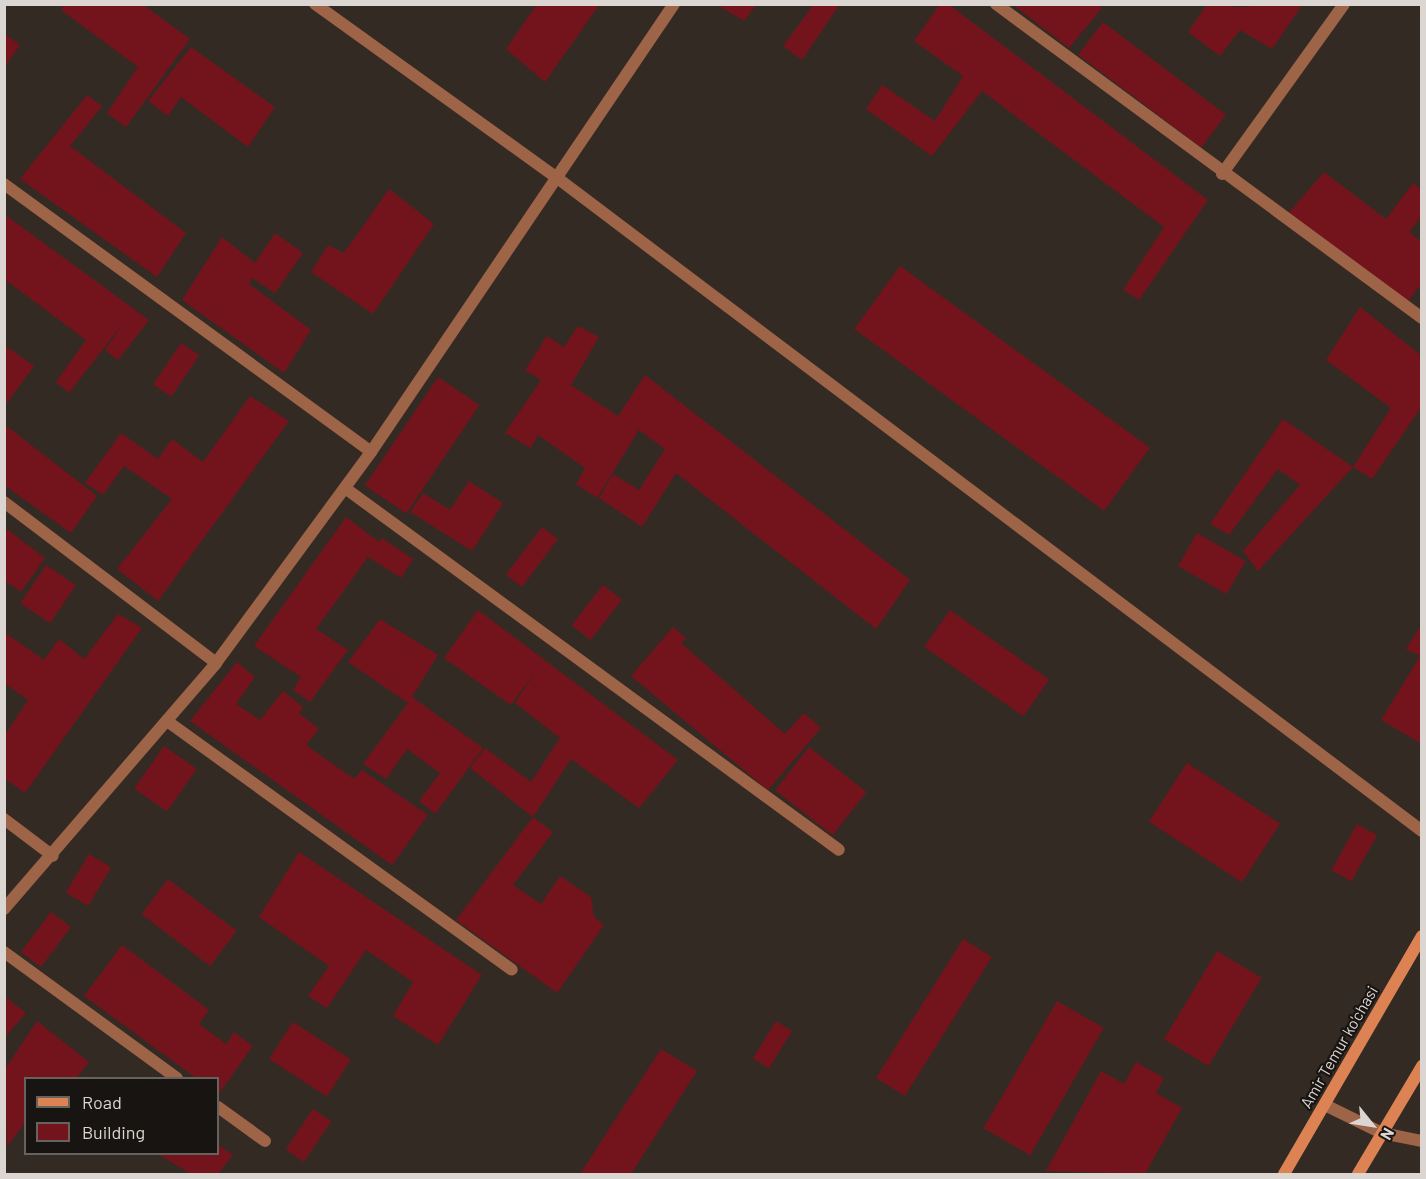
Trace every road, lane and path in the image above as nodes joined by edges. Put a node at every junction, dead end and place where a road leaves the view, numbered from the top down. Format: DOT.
graph roads {
  1 [pos="315,4"];
  2 [pos="674,4"];
  3 [pos="996,4"];
  4 [pos="1344,4"];
  5 [pos="1222,174"];
  6 [pos="556,177"];
  7 [pos="4,184"];
  8 [pos="1422,318"];
  9 [pos="371,452"];
  10 [pos="345,488"];
  11 [pos="4,502"];
  12 [pos="216,663"];
  13 [pos="167,721"];
  14 [pos="4,819"];
  15 [pos="1422,831"];
  16 [pos="839,850"];
  17 [pos="53,856"];
  18 [pos="4,909"];
  19 [pos="1422,936"];
  20 [pos="4,952"];
  21 [pos="512,970"];
  22 [pos="1422,1066"];
  23 [pos="176,1077"];
  24 [pos="1325,1105"];
  25 [pos="219,1108"];
  26 [pos="1382,1133"];
  27 [pos="265,1141"];
  28 [pos="1422,1141"];
  29 [pos="1284,1174"];
  30 [pos="1358,1174"];
  1 -- 6 [label="street"];
  2 -- 6 [label="street"];
  3 -- 5 [label="street"];
  4 -- 5 [label="street"];
  5 -- 8 [label="street"];
  6 -- 9 [label="street"];
  6 -- 15 [label="street"];
  7 -- 9 [label="street"];
  9 -- 10 [label="street"];
  10 -- 12 [label="street"];
  10 -- 16 [label="street"];
  11 -- 12 [label="street"];
  12 -- 13 [label="street"];
  13 -- 17 [label="street"];
  13 -- 21 [label="street"];
  14 -- 17 [label="street"];
  17 -- 18 [label="street"];
  19 -- 24 [label="main road, Amir Temur ko'chasi"];
  20 -- 23 [label="street"];
  22 -- 26 [label="main road"];
  24 -- 26 [label="street"];
  24 -- 29 [label="main road, Amir Temur ko'chasi"];
  25 -- 27 [label="street"];
  26 -- 28 [label="street"];
  26 -- 30 [label="main road"];
}
